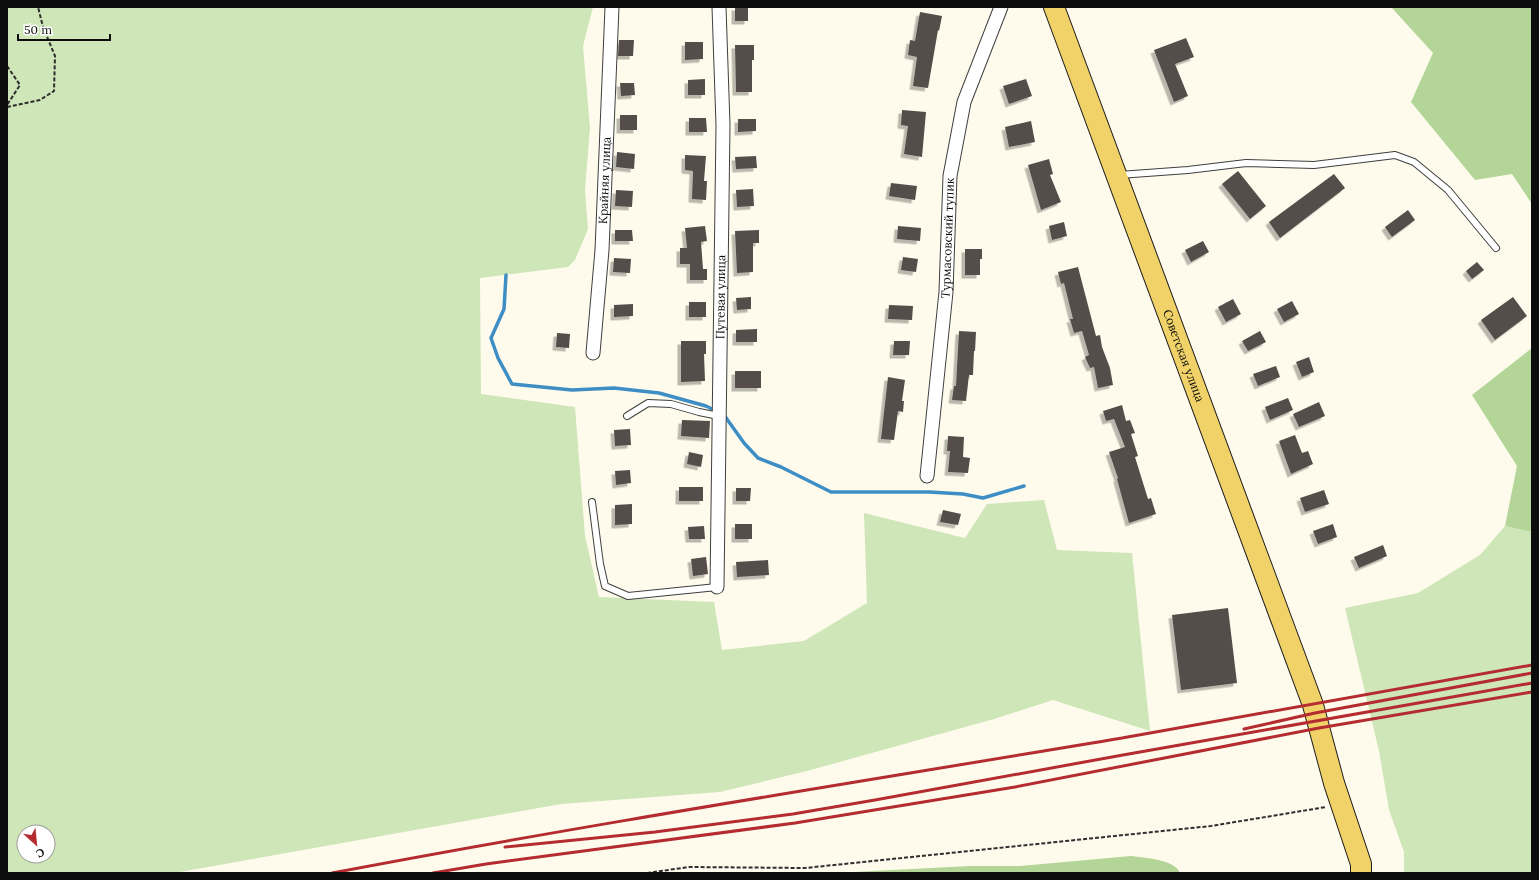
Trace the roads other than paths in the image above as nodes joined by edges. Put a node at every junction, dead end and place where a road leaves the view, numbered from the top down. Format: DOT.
graph roads {
  1 [pos="612,7"];
  2 [pos="718,7"];
  3 [pos="1002,7"];
  4 [pos="1054,7"];
  5 [pos="1116,175"];
  6 [pos="1496,248"];
  7 [pos="593,353"];
  8 [pos="719,412"];
  9 [pos="627,416"];
  10 [pos="927,476"];
  11 [pos="592,502"];
  12 [pos="717,587"];
  13 [pos="1361,873"];
  1 -- 7 [label="street, Крайняя улица"];
  2 -- 8 [label="street, Путевая улица"];
  3 -- 10 [label="street, Турмасовский тупик"];
  4 -- 5 [label="main road, Советская улица"];
  5 -- 6 [label="lane"];
  5 -- 13 [label="main road, Советская улица"];
  8 -- 9 [label="lane"];
  8 -- 12 [label="street, Путевая улица"];
  11 -- 12 [label="lane"];
}
